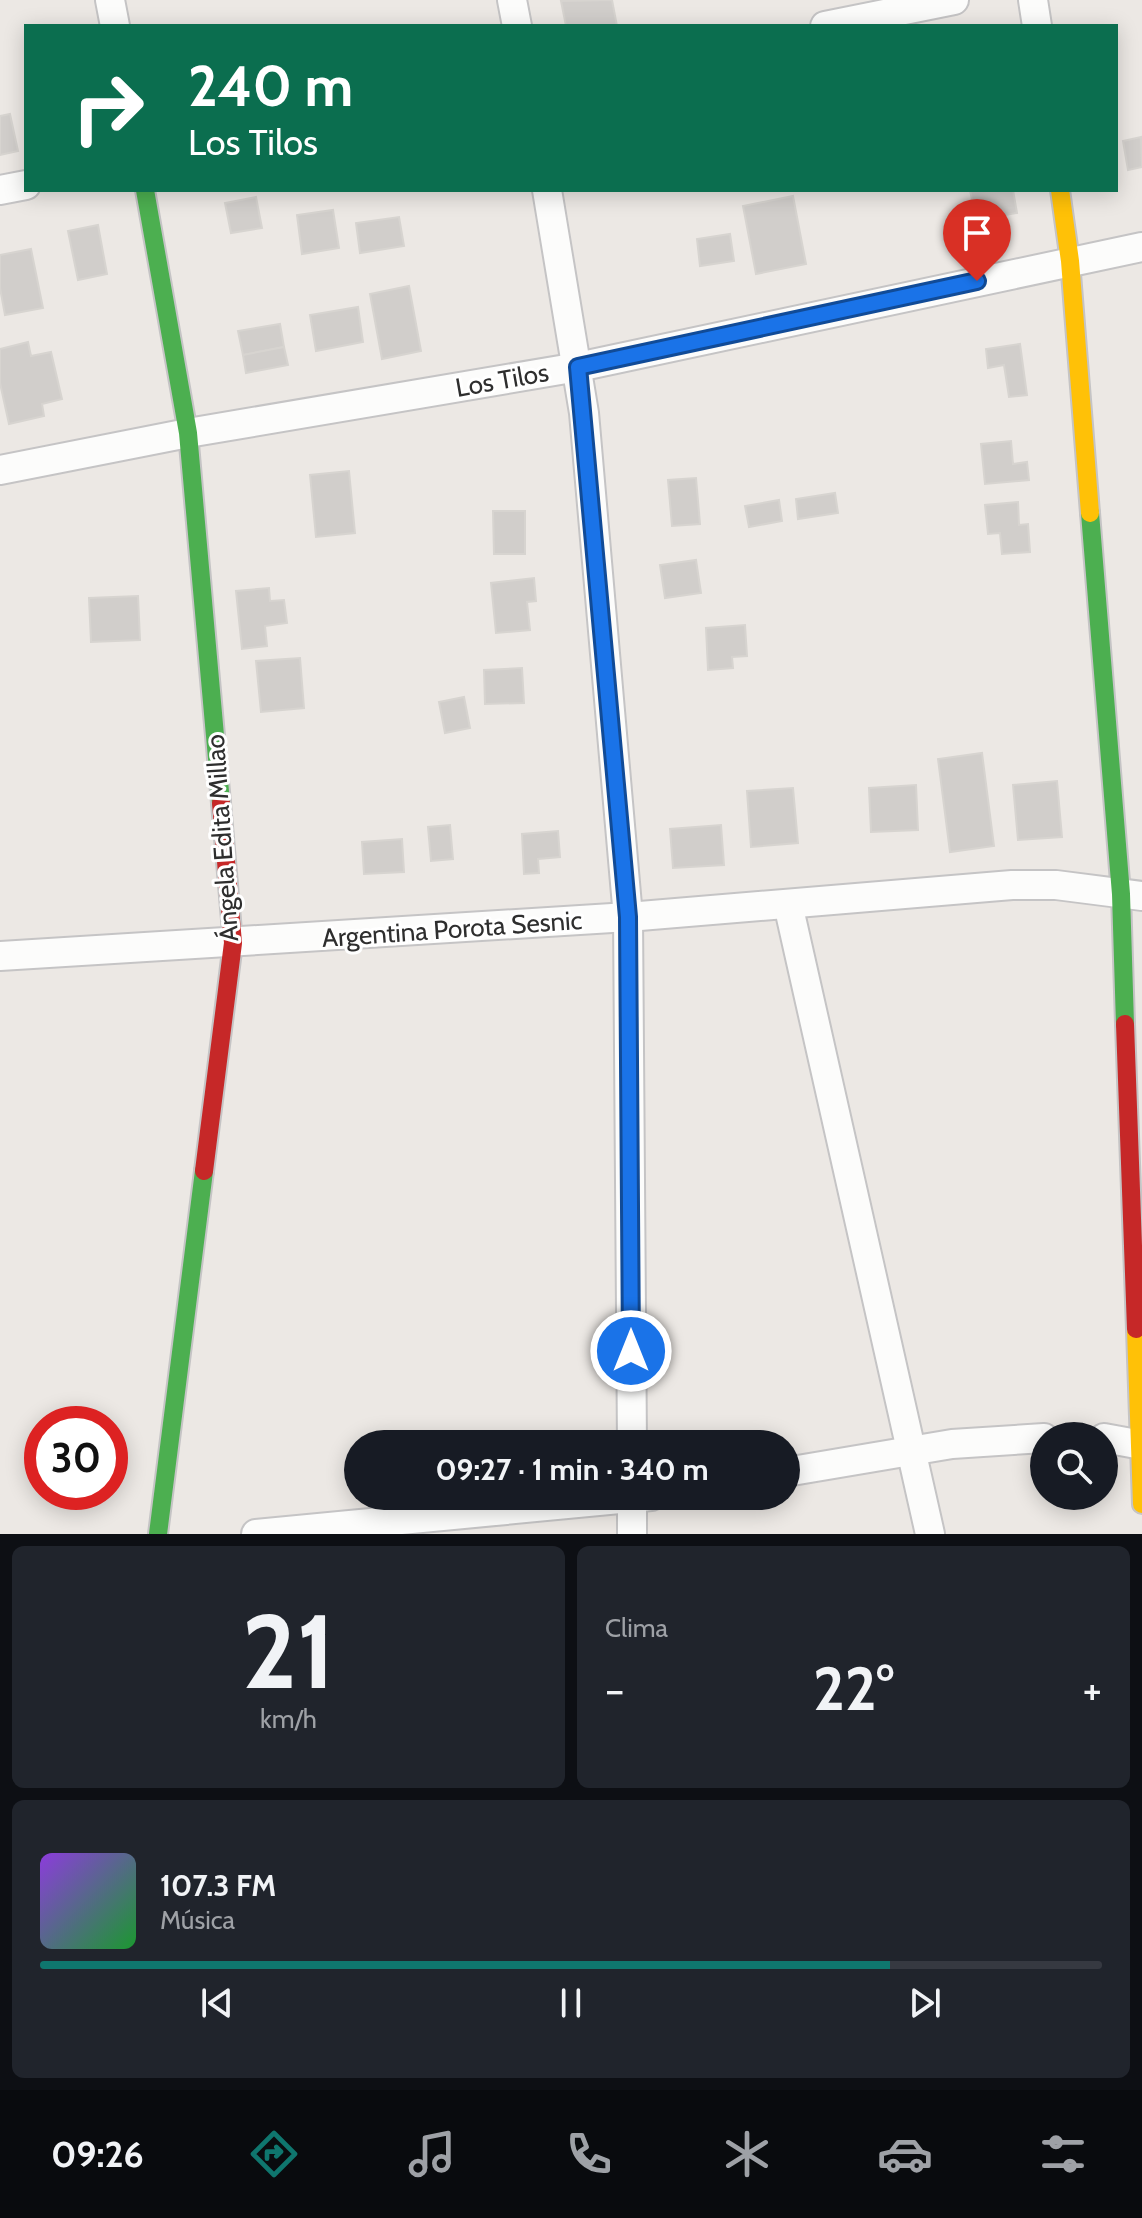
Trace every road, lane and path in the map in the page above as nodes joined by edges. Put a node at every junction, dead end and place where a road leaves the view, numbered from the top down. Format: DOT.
graph roads {
  1 [pos="110,0"];
  2 [pos="512,0"];
  3 [pos="954,0"];
  4 [pos="1033,0"];
  5 [pos="115,24"];
  6 [pos="517,24"];
  7 [pos="835,24"];
  8 [pos="1037,24"];
  9 [pos="24,185"];
  10 [pos="0,190"];
  11 [pos="145,192"];
  12 [pos="547,192"];
  13 [pos="1060,192"];
  14 [pos="1142,247"];
  15 [pos="1070,261"];
  16 [pos="578,367"];
  17 [pos="188,433"];
  18 [pos="0,470"];
  19 [pos="1132,895"];
  20 [pos="788,904"];
  21 [pos="628,917"];
  22 [pos="233,943"];
  23 [pos="0,956"];
  24 [pos="632,1430"];
  25 [pos="1030,1439"];
  26 [pos="1118,1441"];
  27 [pos="1141,1445"];
  28 [pos="912,1450"];
  29 [pos="800,1470"];
  30 [pos="1142,1504"];
  31 [pos="504,1510"];
  32 [pos="636,1510"];
  33 [pos="158,1534"];
  34 [pos="256,1534"];
  35 [pos="632,1534"];
  36 [pos="930,1534"];
  1 -- 5 [label="street"];
  2 -- 6 [label="street"];
  3 -- 7 [label="street"];
  4 -- 8 [label="street"];
  9 -- 10 [label="street"];
  11 -- 17 [label="street, Ángela Edita Millao"];
  12 -- 16 [label="street"];
  13 -- 15 [label="street"];
  14 -- 15 [label="street, Los Tilos"];
  15 -- 16 [label="street, Los Tilos"];
  15 -- 19 [label="street"];
  16 -- 17 [label="street, Los Tilos"];
  16 -- 21 [label="street"];
  17 -- 18 [label="street, Los Tilos"];
  17 -- 22 [label="street, Ángela Edita Millao"];
  19 -- 20 [label="street, Argentina Porota Sesnic"];
  19 -- 27 [label="street"];
  20 -- 21 [label="street, Argentina Porota Sesnic"];
  20 -- 28 [label="street"];
  21 -- 22 [label="street, Argentina Porota Sesnic"];
  21 -- 24 [label="street"];
  22 -- 23 [label="street, Argentina Porota Sesnic"];
  22 -- 33 [label="street, Ángela Edita Millao"];
  25 -- 28 [label="street"];
  26 -- 27 [label="street"];
  27 -- 30 [label="street"];
  28 -- 29 [label="street"];
  28 -- 36 [label="street"];
  31 -- 34 [label="street"];
  32 -- 35 [label="street"];
}
